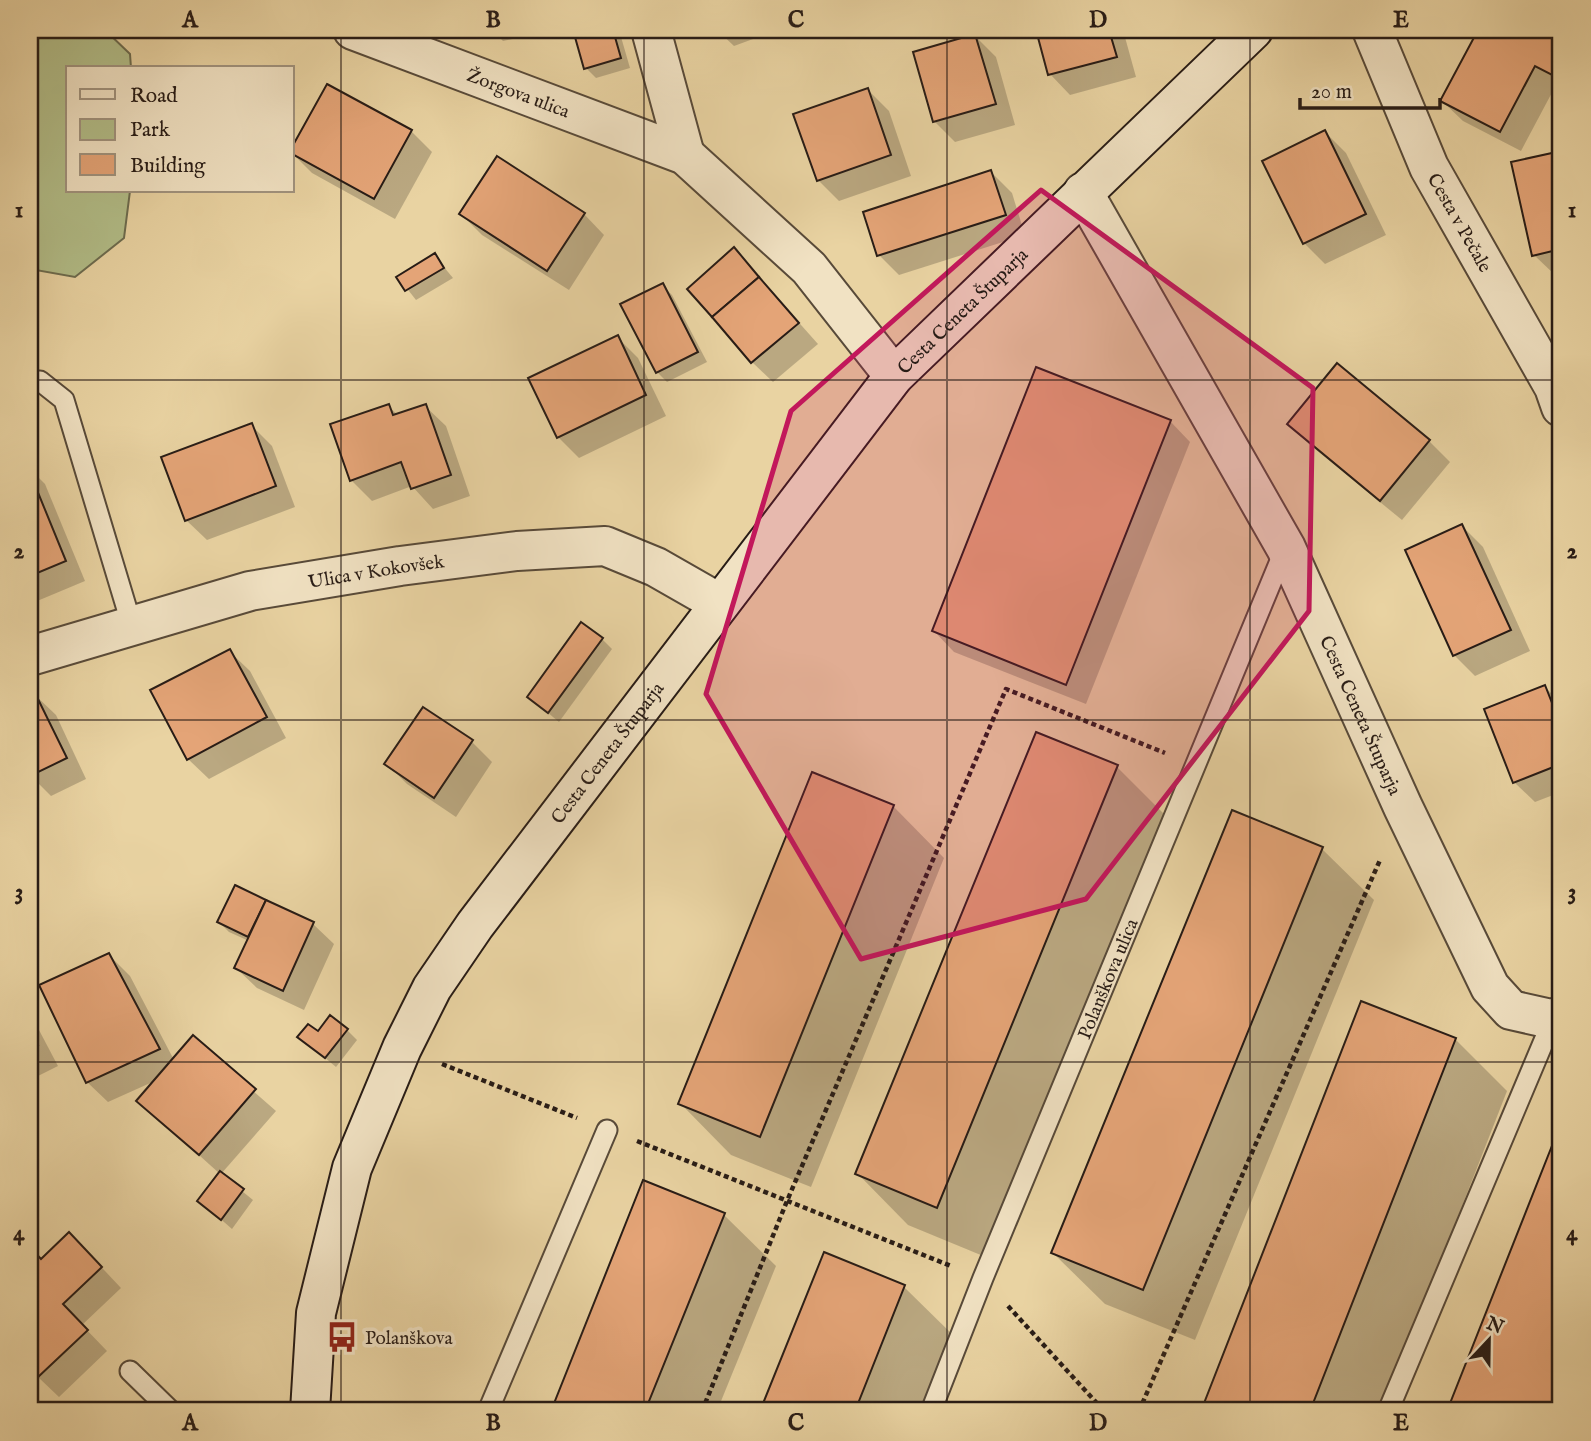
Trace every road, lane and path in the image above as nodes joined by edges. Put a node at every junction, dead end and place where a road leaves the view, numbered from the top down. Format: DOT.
graph roads {
  1 [pos="354,30"];
  2 [pos="651,30"];
  3 [pos="1252,30"];
  4 [pos="1372,30"];
  5 [pos="685,155"];
  6 [pos="1083,191"];
  7 [pos="894,376"];
  8 [pos="40,381"];
  9 [pos="1561,407"];
  10 [pos="1286,548"];
  11 [pos="719,603"];
  12 [pos="132,626"];
  13 [pos="30,656"];
  14 [pos="1195,765"];
  15 [pos="1403,807"];
  16 [pos="1556,1018"];
  17 [pos="402,1048"];
  18 [pos="607,1130"];
  19 [pos="787,1201"];
  20 [pos="983,1278"];
  21 [pos="130,1371"];
  22 [pos="171,1411"];
  23 [pos="310,1411"];
  24 [pos="488,1411"];
  25 [pos="702,1411"];
  26 [pos="931,1411"];
  27 [pos="1104,1411"];
  28 [pos="1139,1411"];
  29 [pos="1388,1411"];
  1 -- 5 [label="street, Žorgova ulica"];
  2 -- 5 [label="street"];
  3 -- 6 [label="street, Cesta Ceneta Štuparja"];
  4 -- 9 [label="street, Cesta v Pečale"];
  5 -- 7 [label="street, Žorgova ulica"];
  6 -- 7 [label="street, Cesta Ceneta Štuparja"];
  6 -- 10 [label="street, Cesta Ceneta Štuparja"];
  7 -- 11 [label="street, Cesta Ceneta Štuparja"];
  8 -- 12 [label="lane"];
  10 -- 14 [label="lane, Polanškova ulica"];
  10 -- 15 [label="street, Cesta Ceneta Štuparja"];
  11 -- 12 [label="street, Ulica v Kokovšek"];
  11 -- 17 [label="street, Cesta Ceneta Štuparja"];
  12 -- 13 [label="street, Ulica v Kokovšek"];
  14 -- 19 [label="path"];
  14 -- 20 [label="lane, Polanškova ulica"];
  15 -- 16 [label="street, Cesta Ceneta Štuparja"];
  15 -- 28 [label="path"];
  16 -- 29 [label="lane"];
  17 -- 18 [label="path"];
  17 -- 23 [label="street, Cesta Ceneta Štuparja"];
  18 -- 19 [label="path"];
  18 -- 24 [label="lane"];
  19 -- 20 [label="path"];
  19 -- 25 [label="path"];
  20 -- 26 [label="lane, Polanškova ulica"];
  20 -- 27 [label="path"];
  21 -- 22 [label="lane"];
}
